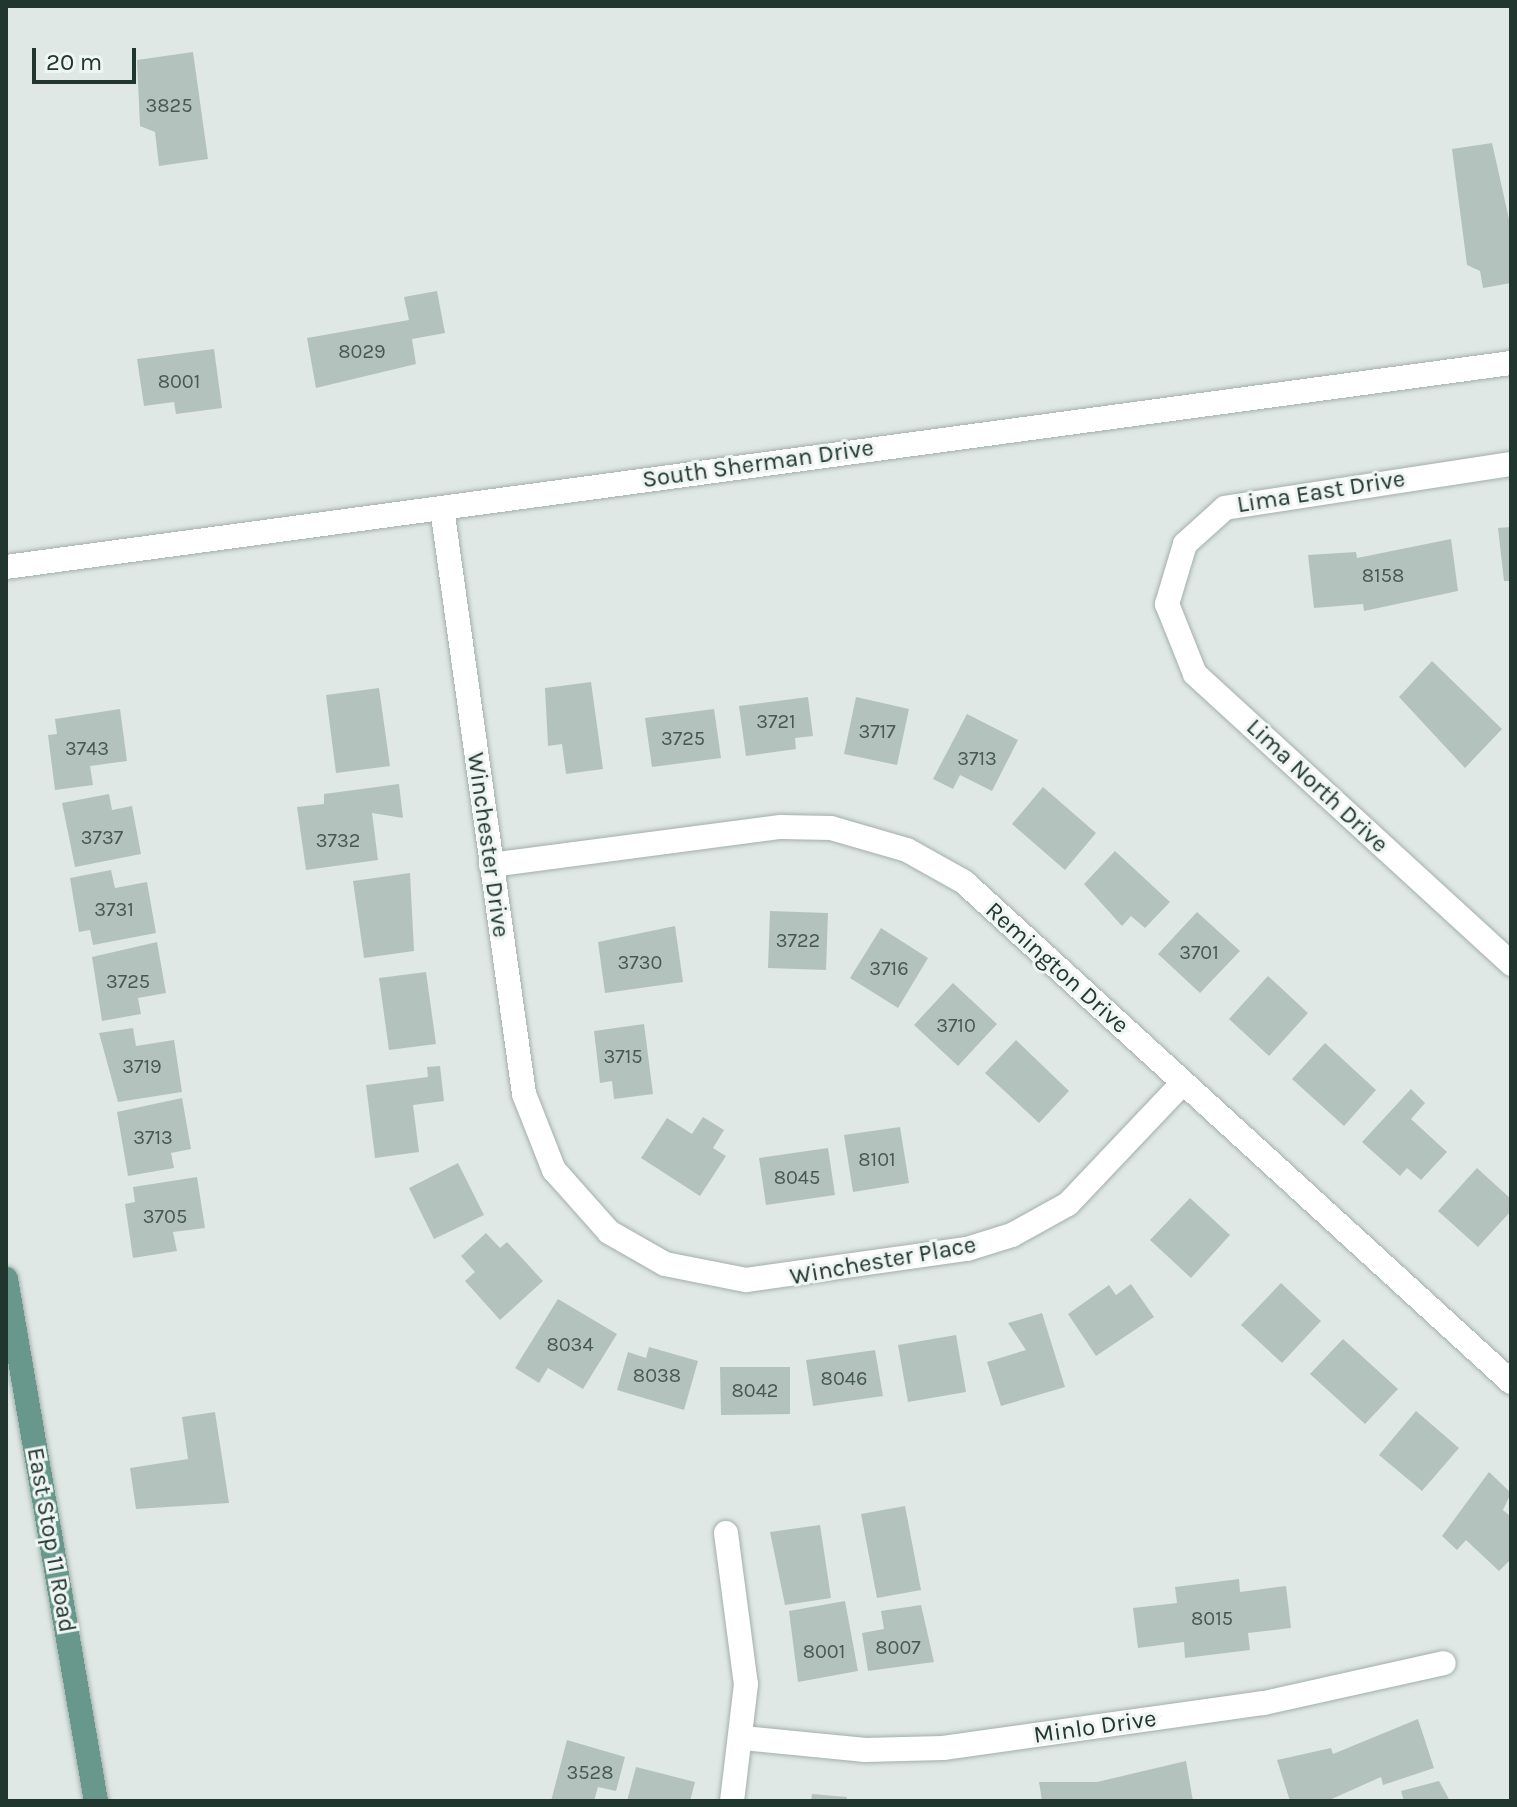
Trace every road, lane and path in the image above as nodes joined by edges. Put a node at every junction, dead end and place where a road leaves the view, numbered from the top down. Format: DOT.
graph roads {
  1 [pos="1511,363"];
  2 [pos="1511,464"];
  3 [pos="442,508"];
  4 [pos="6,567"];
  5 [pos="1170,583"];
  6 [pos="491,865"];
  7 [pos="1511,964"];
  8 [pos="1183,1083"];
  9 [pos="558,1175"];
  10 [pos="6,1279"];
  11 [pos="1511,1382"];
  12 [pos="726,1533"];
  13 [pos="1444,1663"];
  14 [pos="743,1738"];
  15 [pos="96,1801"];
  16 [pos="732,1801"];
  1 -- 3 [label="street, South Sherman Drive"];
  2 -- 5 [label="street, Lima East Drive"];
  3 -- 4 [label="street, South Sherman Drive"];
  3 -- 6 [label="street, Winchester Drive"];
  5 -- 7 [label="street, Lima North Drive"];
  6 -- 8 [label="street, Remington Drive"];
  6 -- 9 [label="street, Winchester Drive"];
  8 -- 9 [label="street, Winchester Place"];
  8 -- 11 [label="street, Remington Drive"];
  10 -- 15 [label="main road, East Stop 11 Road"];
  12 -- 14 [label="street"];
  13 -- 14 [label="street, Minlo Drive"];
  14 -- 16 [label="street"];
}
